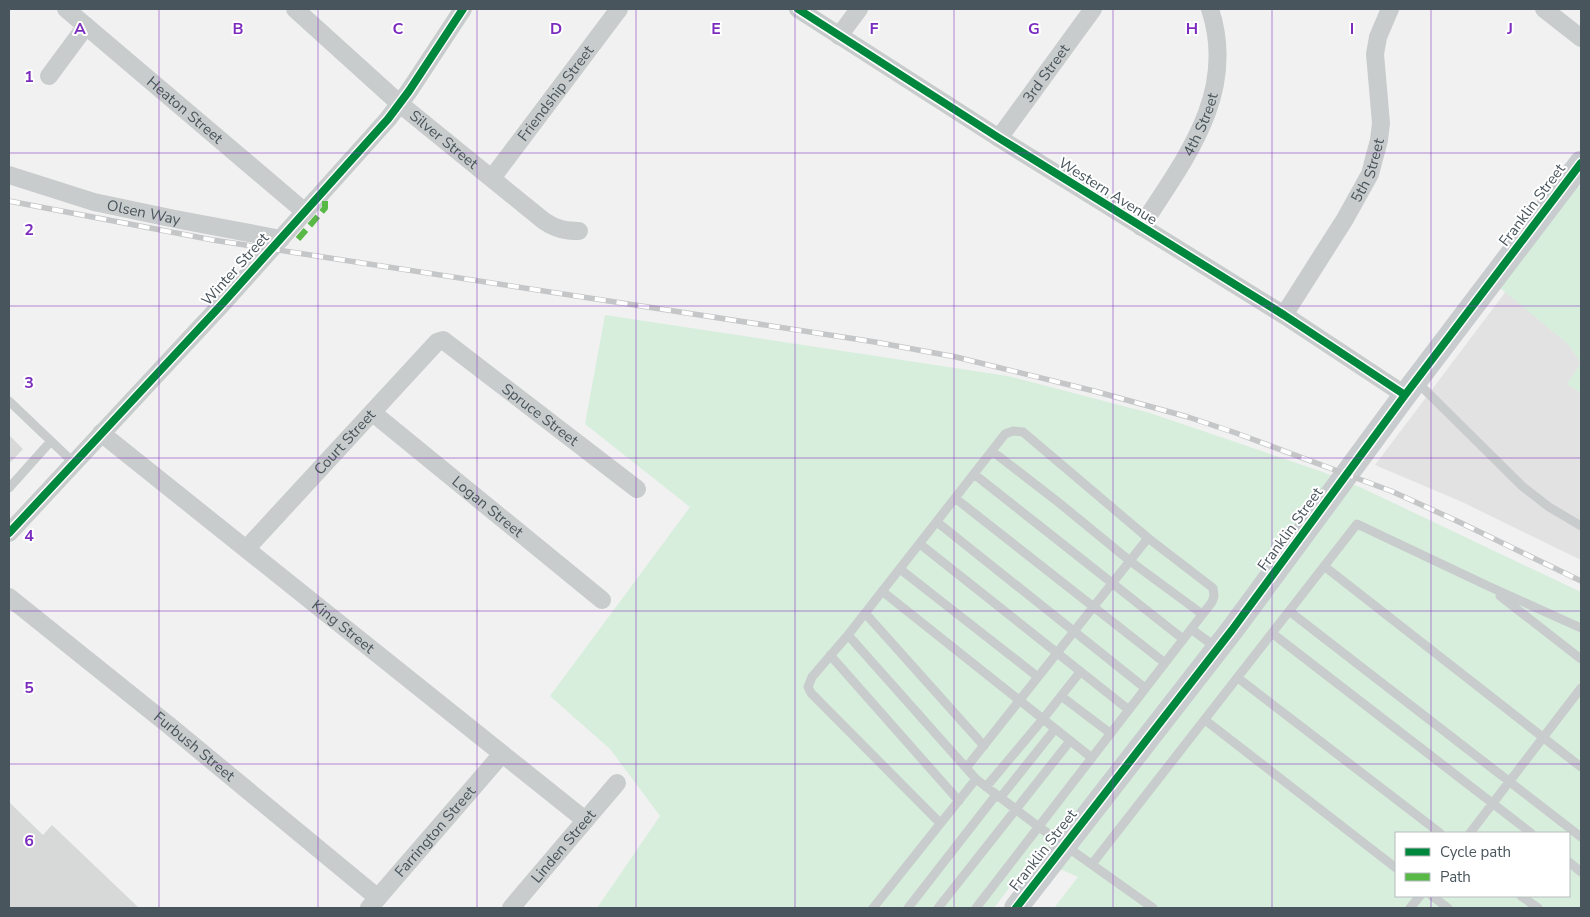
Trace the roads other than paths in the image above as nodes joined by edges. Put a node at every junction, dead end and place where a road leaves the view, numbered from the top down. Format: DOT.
graph roads {
  1 [pos="66,9"];
  2 [pos="295,9"];
  3 [pos="463,9"];
  4 [pos="619,9"];
  5 [pos="798,9"];
  6 [pos="859,9"];
  7 [pos="1093,9"];
  8 [pos="1210,9"];
  9 [pos="1390,9"];
  10 [pos="1544,9"];
  11 [pos="86,26"];
  12 [pos="839,36"];
  13 [pos="1581,38"];
  14 [pos="49,76"];
  15 [pos="400,104"];
  16 [pos="998,138"];
  17 [pos="1581,164"];
  18 [pos="9,175"];
  19 [pos="492,178"];
  20 [pos="305,212"];
  21 [pos="1141,227"];
  22 [pos="579,231"];
  23 [pos="281,239"];
  24 [pos="1284,315"];
  25 [pos="443,340"];
  26 [pos="1411,388"];
  27 [pos="9,401"];
  28 [pos="374,413"];
  29 [pos="101,433"];
  30 [pos="51,441"];
  31 [pos="992,451"];
  32 [pos="74,462"];
  33 [pos="974,474"];
  34 [pos="9,488"];
  35 [pos="637,489"];
  36 [pos="955,498"];
  37 [pos="937,522"];
  38 [pos="1581,526"];
  39 [pos="9,533"];
  40 [pos="1148,538"];
  41 [pos="920,544"];
  42 [pos="247,548"];
  43 [pos="1130,561"];
  44 [pos="1324,566"];
  45 [pos="900,569"];
  46 [pos="1113,582"];
  47 [pos="1488,586"];
  48 [pos="882,591"];
  49 [pos="9,597"];
  50 [pos="602,600"];
  51 [pos="1094,607"];
  52 [pos="1289,611"];
  53 [pos="865,613"];
  54 [pos="1202,614"];
  55 [pos="1581,628"];
  56 [pos="1191,629"];
  57 [pos="1074,631"];
  58 [pos="1272,634"];
  59 [pos="848,635"];
  60 [pos="1183,639"];
  61 [pos="1218,648"];
  62 [pos="1057,653"];
  63 [pos="830,655"];
  64 [pos="1581,659"];
  65 [pos="1165,663"];
  66 [pos="1080,672"];
  67 [pos="1038,677"];
  68 [pos="1238,678"];
  69 [pos="1146,688"];
  70 [pos="1581,688"];
  71 [pos="1061,696"];
  72 [pos="1020,700"];
  73 [pos="1129,710"];
  74 [pos="1043,719"];
  75 [pos="1205,720"];
  76 [pos="1055,729"];
  77 [pos="1110,734"];
  78 [pos="1544,737"];
  79 [pos="1070,741"];
  80 [pos="984,746"];
  81 [pos="502,754"];
  82 [pos="1092,758"];
  83 [pos="1581,767"];
  84 [pos="966,768"];
  85 [pos="976,779"];
  86 [pos="1509,782"];
  87 [pos="617,783"];
  88 [pos="986,788"];
  89 [pos="998,797"];
  90 [pos="960,801"];
  91 [pos="1493,804"];
  92 [pos="1015,810"];
  93 [pos="585,820"];
  94 [pos="940,823"];
  95 [pos="1039,827"];
  96 [pos="1439,832"];
  97 [pos="1471,832"];
  98 [pos="1531,832"];
  99 [pos="1581,837"];
  100 [pos="1065,845"];
  101 [pos="1570,863"];
  102 [pos="1092,864"];
  103 [pos="1395,867"];
  104 [pos="1581,872"];
  105 [pos="1419,897"];
  106 [pos="1433,897"];
  107 [pos="1523,897"];
  108 [pos="373,903"];
  109 [pos="511,908"];
  110 [pos="873,908"];
  111 [pos="908,908"];
  112 [pos="938,908"];
  113 [pos="976,908"];
  114 [pos="1016,908"];
  115 [pos="1153,908"];
  116 [pos="1410,908"];
  117 [pos="1448,908"];
  118 [pos="1538,908"];
  1 -- 11 [label="street, Heaton Street"];
  2 -- 15 [label="street, Silver Street"];
  3 -- 15 [label="street, Winter Street"];
  4 -- 19 [label="street, Friendship Street"];
  5 -- 12 [label="street, Western Avenue"];
  6 -- 12 [label="street"];
  7 -- 16 [label="street, 3rd Street"];
  8 -- 21 [label="street, 4th Street"];
  9 -- 24 [label="street, 5th Street"];
  10 -- 13 [label="street"];
  11 -- 14 [label="street"];
  11 -- 20 [label="street, Heaton Street"];
  12 -- 16 [label="street, Western Avenue"];
  15 -- 19 [label="street, Silver Street"];
  15 -- 20 [label="street, Winter Street"];
  16 -- 21 [label="street, Western Avenue"];
  17 -- 26 [label="street, Franklin Street"];
  18 -- 23 [label="street, Olsen Way"];
  19 -- 22 [label="street, Silver Street"];
  20 -- 23 [label="street, Winter Street"];
  21 -- 24 [label="street, Western Avenue"];
  23 -- 29 [label="street, Winter Street"];
  24 -- 26 [label="street, Western Avenue"];
  25 -- 28 [label="street, Court Street"];
  25 -- 35 [label="street, Spruce Street"];
  26 -- 38 [label="lane"];
  26 -- 61 [label="street, Franklin Street"];
  27 -- 30 [label="lane"];
  28 -- 42 [label="street, Court Street"];
  28 -- 50 [label="street, Logan Street"];
  29 -- 32 [label="street, Winter Street"];
  29 -- 42 [label="street, King Street"];
  30 -- 32 [label="lane"];
  30 -- 34 [label="lane"];
  31 -- 33 [label="lane"];
  31 -- 40 [label="lane"];
  31 -- 43 [label="lane"];
  32 -- 39 [label="street, Winter Street"];
  33 -- 36 [label="lane"];
  33 -- 46 [label="lane"];
  36 -- 37 [label="lane"];
  36 -- 51 [label="lane"];
  37 -- 41 [label="lane"];
  37 -- 57 [label="lane"];
  40 -- 43 [label="lane"];
  40 -- 54 [label="lane"];
  41 -- 45 [label="lane"];
  41 -- 62 [label="lane"];
  42 -- 81 [label="street, King Street"];
  43 -- 46 [label="lane"];
  43 -- 54 [label="lane"];
  44 -- 47 [label="lane"];
  44 -- 52 [label="lane"];
  44 -- 78 [label="lane"];
  45 -- 48 [label="lane"];
  45 -- 67 [label="lane"];
  46 -- 51 [label="lane"];
  46 -- 60 [label="lane"];
  47 -- 55 [label="lane"];
  47 -- 64 [label="lane"];
  48 -- 53 [label="lane"];
  48 -- 72 [label="lane"];
  49 -- 108 [label="street, Furbush Street"];
  51 -- 57 [label="lane"];
  51 -- 65 [label="lane"];
  52 -- 58 [label="lane"];
  52 -- 86 [label="lane"];
  53 -- 59 [label="lane"];
  53 -- 80 [label="lane"];
  54 -- 56 [label="lane"];
  56 -- 60 [label="lane"];
  56 -- 61 [label="lane"];
  57 -- 62 [label="lane"];
  57 -- 69 [label="lane"];
  58 -- 68 [label="lane"];
  58 -- 91 [label="lane"];
  59 -- 63 [label="lane"];
  59 -- 84 [label="lane"];
  60 -- 65 [label="lane"];
  61 -- 100 [label="street, Franklin Street"];
  62 -- 66 [label="lane"];
  62 -- 67 [label="lane"];
  63 -- 90 [label="lane"];
  63 -- 94 [label="lane"];
  65 -- 69 [label="lane"];
  66 -- 71 [label="lane"];
  66 -- 73 [label="lane"];
  67 -- 72 [label="lane"];
  68 -- 75 [label="lane"];
  68 -- 96 [label="lane"];
  69 -- 73 [label="lane"];
  70 -- 78 [label="lane"];
  71 -- 74 [label="lane"];
  71 -- 77 [label="lane"];
  72 -- 74 [label="lane"];
  72 -- 80 [label="lane"];
  73 -- 77 [label="lane"];
  74 -- 76 [label="lane"];
  74 -- 88 [label="lane"];
  75 -- 102 [label="lane"];
  75 -- 103 [label="lane"];
  76 -- 79 [label="lane"];
  76 -- 89 [label="lane"];
  77 -- 82 [label="lane"];
  78 -- 83 [label="lane"];
  78 -- 86 [label="lane"];
  79 -- 82 [label="lane"];
  79 -- 92 [label="lane"];
  80 -- 84 [label="lane"];
  81 -- 93 [label="street, King Street"];
  81 -- 108 [label="street, Farrington Street"];
  82 -- 95 [label="lane"];
  84 -- 85 [label="lane"];
  85 -- 88 [label="lane"];
  85 -- 90 [label="lane"];
  86 -- 91 [label="lane"];
  86 -- 99 [label="lane"];
  87 -- 93 [label="street, Linden Street"];
  88 -- 89 [label="lane"];
  89 -- 92 [label="lane"];
  89 -- 111 [label="lane"];
  90 -- 94 [label="lane"];
  91 -- 97 [label="lane"];
  91 -- 98 [label="lane"];
  92 -- 95 [label="lane"];
  92 -- 112 [label="lane"];
  93 -- 109 [label="street, Linden Street"];
  94 -- 110 [label="lane"];
  95 -- 100 [label="lane"];
  95 -- 113 [label="lane"];
  100 -- 102 [label="lane"];
  100 -- 114 [label="street, Franklin Street"];
  101 -- 104 [label="lane"];
  102 -- 115 [label="lane"];
  105 -- 116 [label="lane"];
  106 -- 117 [label="lane"];
  107 -- 118 [label="lane"];
}
